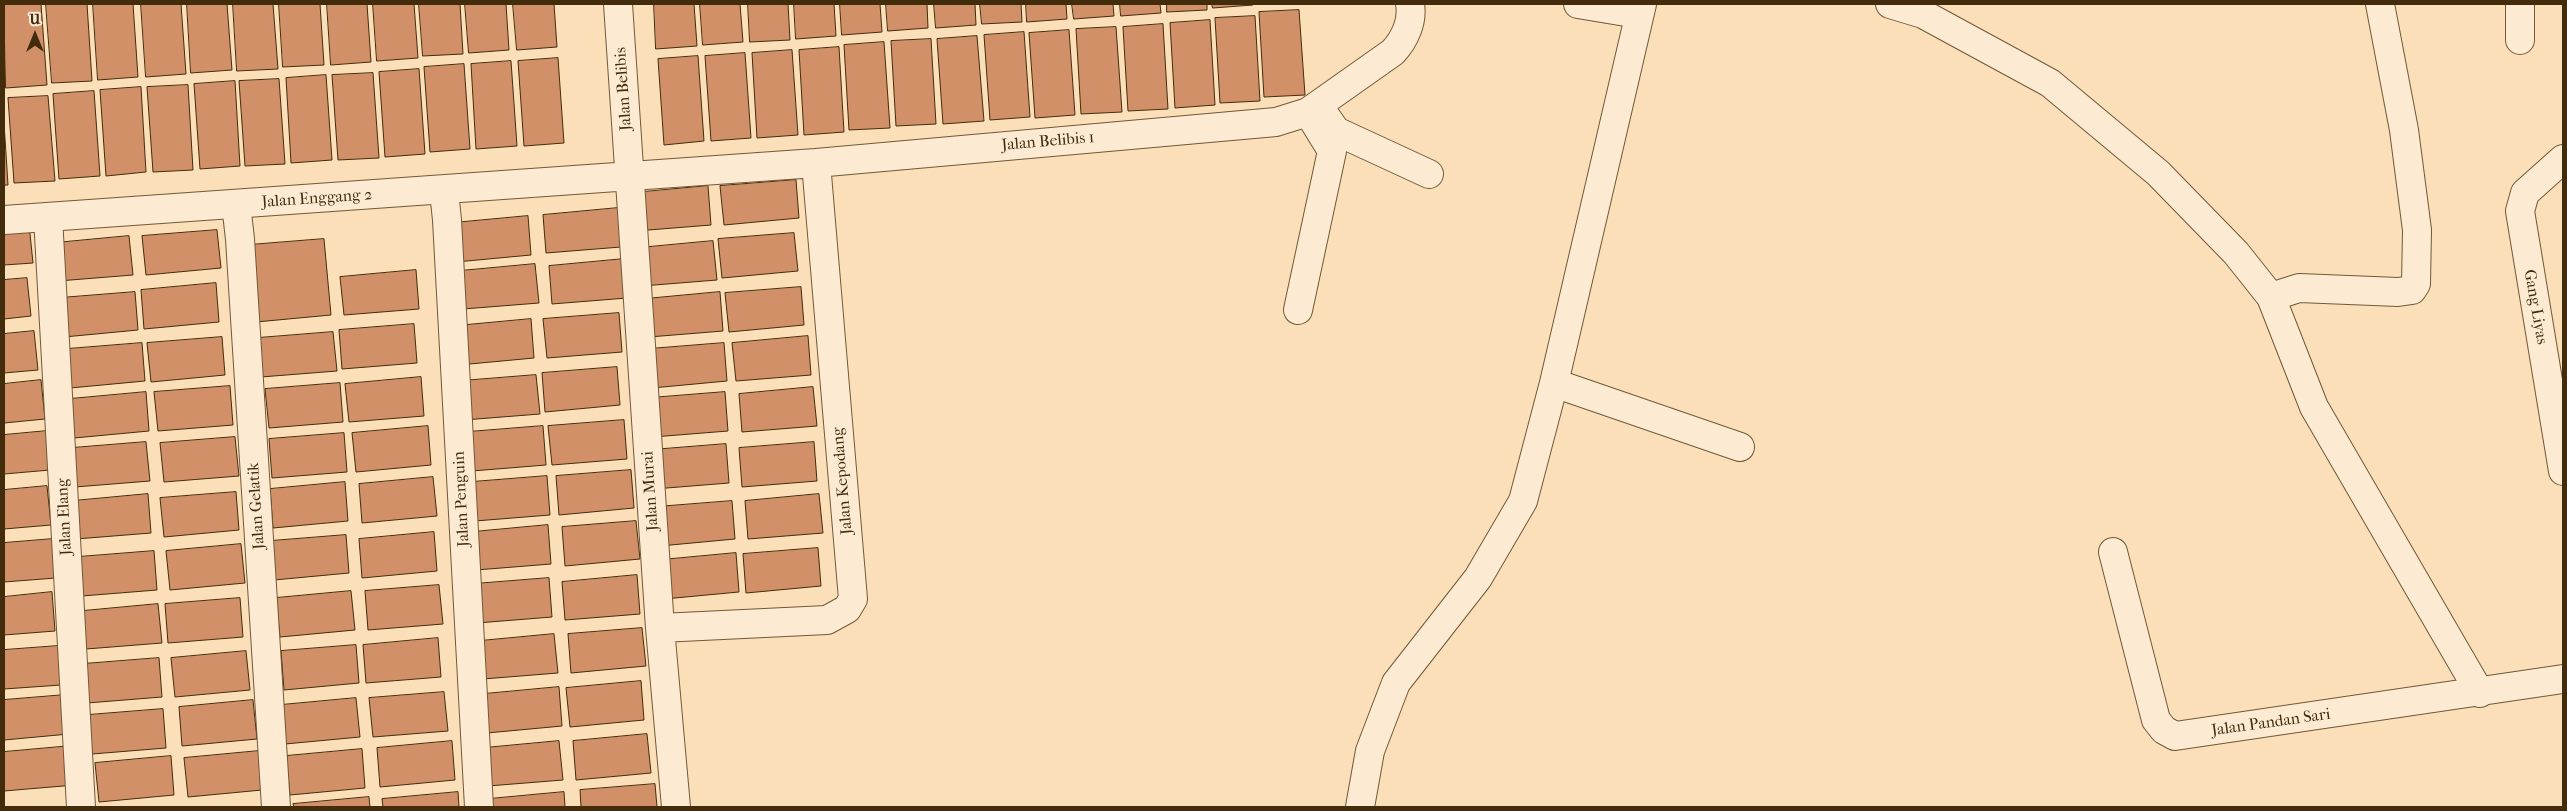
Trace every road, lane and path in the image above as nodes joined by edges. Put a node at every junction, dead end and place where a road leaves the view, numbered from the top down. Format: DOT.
graph roads {
  1 [pos="618,4"];
  2 [pos="1410,4"];
  3 [pos="1578,4"];
  4 [pos="1890,4"];
  5 [pos="2380,4"];
  6 [pos="2520,4"];
  7 [pos="1640,9"];
  8 [pos="2520,40"];
  9 [pos="1312,108"];
  10 [pos="2563,159"];
  11 [pos="816,163"];
  12 [pos="630,174"];
  13 [pos="1429,174"];
  14 [pos="444,191"];
  15 [pos="236,204"];
  16 [pos="4,220"];
  17 [pos="49,222"];
  18 [pos="2271,297"];
  19 [pos="1298,310"];
  20 [pos="1554,383"];
  21 [pos="1740,447"];
  22 [pos="2563,471"];
  23 [pos="2113,552"];
  24 [pos="660,628"];
  25 [pos="2563,679"];
  26 [pos="2480,692"];
  27 [pos="81,807"];
  28 [pos="276,807"];
  29 [pos="479,807"];
  30 [pos="676,807"];
  31 [pos="1360,807"];
  1 -- 12 [label="street, Jalan Belibis"];
  2 -- 9 [label="street, Jalan Belibis 1"];
  3 -- 7 [label="street"];
  4 -- 18 [label="street"];
  5 -- 18 [label="street"];
  6 -- 8 [label="street"];
  7 -- 20 [label="street"];
  9 -- 11 [label="street, Jalan Belibis 1"];
  9 -- 13 [label="street"];
  9 -- 19 [label="street"];
  10 -- 22 [label="street, Gang Liyas"];
  11 -- 12 [label="street, Jalan Belibis 1"];
  11 -- 24 [label="street, Jalan Kepodang"];
  12 -- 14 [label="street, Jalan Enggang 2"];
  12 -- 24 [label="street, Jalan Murai"];
  14 -- 15 [label="street, Jalan Enggang 2"];
  14 -- 29 [label="street, Jalan Penguin"];
  15 -- 17 [label="street, Jalan Enggang 2"];
  15 -- 28 [label="street, Jalan Gelatik"];
  16 -- 17 [label="street, Jalan Enggang 2"];
  17 -- 27 [label="street, Jalan Elang"];
  18 -- 26 [label="street"];
  20 -- 21 [label="street"];
  20 -- 31 [label="street"];
  23 -- 26 [label="street, Jalan Pandan Sari"];
  24 -- 30 [label="street, Jalan Murai"];
  25 -- 26 [label="street, Jalan Pandan Sari"];
}
